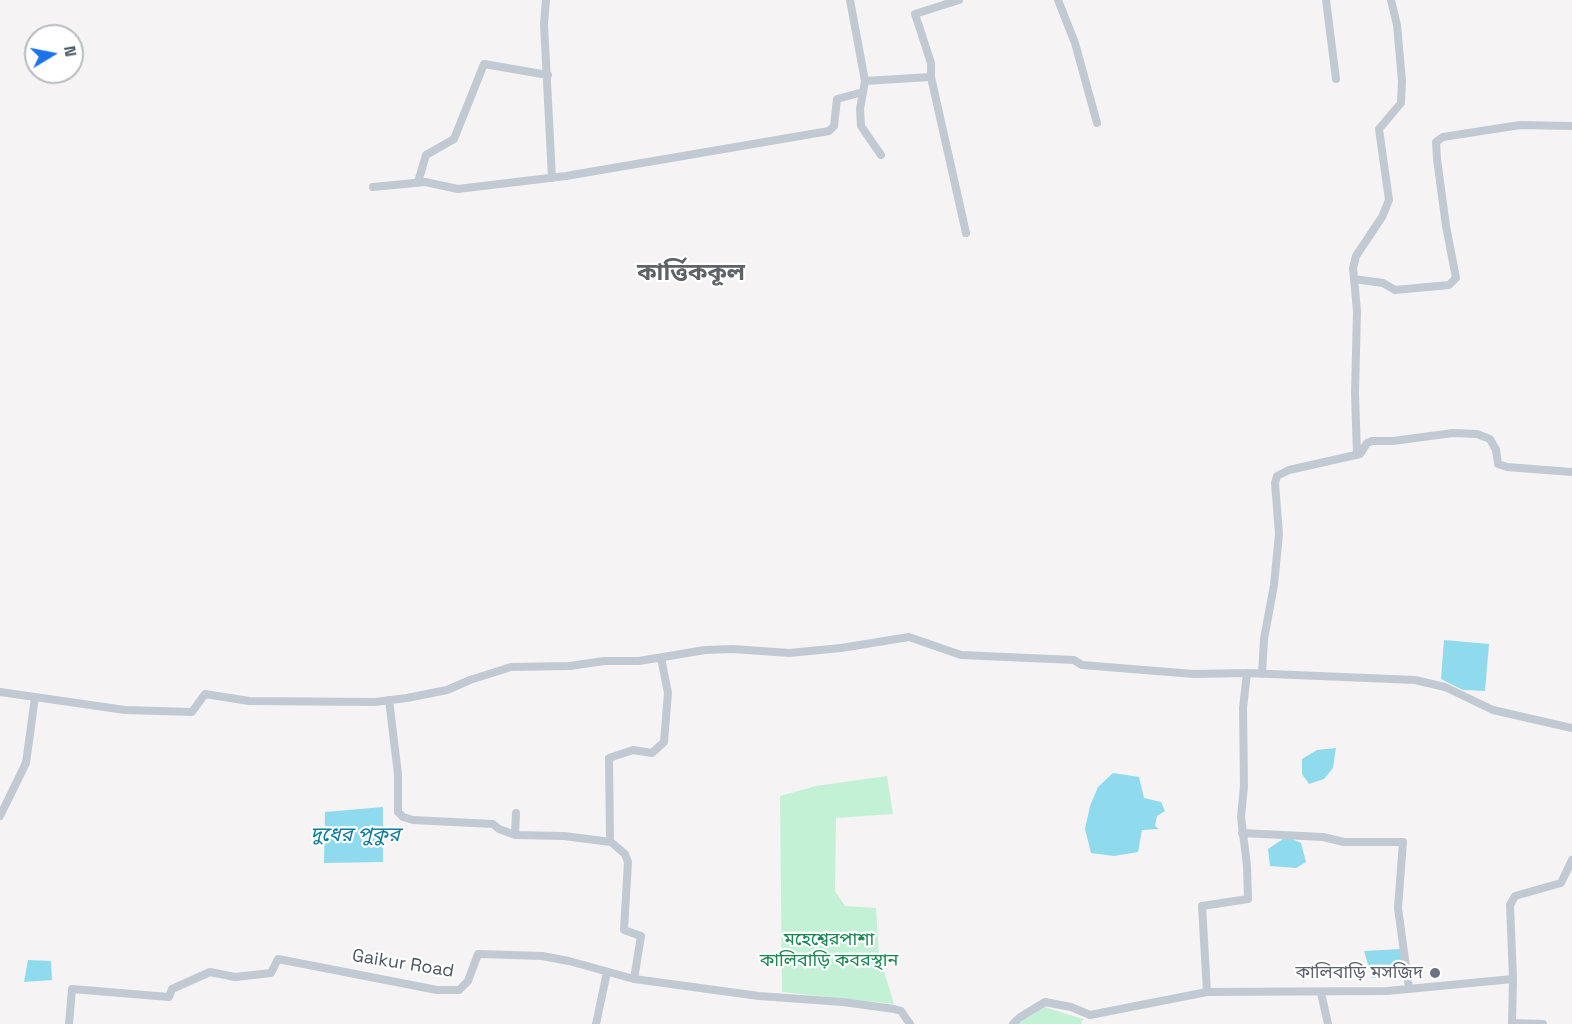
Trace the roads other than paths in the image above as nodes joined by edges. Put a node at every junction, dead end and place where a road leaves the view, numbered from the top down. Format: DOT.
graph roads {
  1 [pos="546,0"];
  2 [pos="850,0"];
  3 [pos="959,0"];
  4 [pos="1058,0"];
  5 [pos="1326,0"];
  6 [pos="1392,0"];
  7 [pos="548,75"];
  8 [pos="931,77"];
  9 [pos="1335,79"];
  10 [pos="865,81"];
  11 [pos="863,92"];
  12 [pos="1097,123"];
  13 [pos="1572,126"];
  14 [pos="881,155"];
  15 [pos="552,178"];
  16 [pos="418,182"];
  17 [pos="373,188"];
  18 [pos="966,233"];
  19 [pos="1354,279"];
  20 [pos="1357,454"];
  21 [pos="1572,472"];
  22 [pos="661,658"];
  23 [pos="1247,673"];
  24 [pos="1262,674"];
  25 [pos="0,692"];
  26 [pos="35,697"];
  27 [pos="389,700"];
  28 [pos="1572,728"];
  29 [pos="516,813"];
  30 [pos="0,816"];
  31 [pos="1242,833"];
  32 [pos="515,835"];
  33 [pos="610,837"];
  34 [pos="1572,860"];
  35 [pos="607,972"];
  36 [pos="634,979"];
  37 [pos="1513,979"];
  38 [pos="1409,989"];
  39 [pos="1207,992"];
  40 [pos="1321,993"];
  41 [pos="1512,1023"];
  42 [pos="69,1024"];
  43 [pos="596,1024"];
  44 [pos="910,1024"];
  45 [pos="1013,1024"];
  46 [pos="1328,1024"];
  47 [pos="1543,1024"];
  1 -- 7 [label="street"];
  2 -- 10 [label="street"];
  3 -- 8 [label="street"];
  4 -- 12 [label="street"];
  5 -- 9 [label="street"];
  6 -- 19 [label="street"];
  7 -- 15 [label="street"];
  7 -- 16 [label="street"];
  8 -- 10 [label="street"];
  8 -- 18 [label="street"];
  10 -- 11 [label="street"];
  11 -- 14 [label="street"];
  11 -- 15 [label="street"];
  13 -- 19 [label="street"];
  15 -- 16 [label="street"];
  16 -- 17 [label="street"];
  19 -- 20 [label="street"];
  20 -- 21 [label="street"];
  20 -- 24 [label="street"];
  22 -- 23 [label="street"];
  22 -- 27 [label="street"];
  22 -- 33 [label="street"];
  23 -- 24 [label="street"];
  23 -- 31 [label="street"];
  24 -- 28 [label="street"];
  25 -- 26 [label="street"];
  26 -- 27 [label="street"];
  26 -- 30 [label="street"];
  27 -- 32 [label="street"];
  29 -- 32 [label="street"];
  31 -- 38 [label="street"];
  31 -- 39 [label="street"];
  32 -- 36 [label="street"];
  34 -- 37 [label="street"];
  35 -- 36 [label="street"];
  35 -- 42 [label="street, Gaikur Road"];
  35 -- 43 [label="street"];
  36 -- 44 [label="street"];
  37 -- 38 [label="street"];
  37 -- 41 [label="street"];
  38 -- 40 [label="street"];
  39 -- 40 [label="street"];
  39 -- 45 [label="street"];
  40 -- 46 [label="street"];
  41 -- 47 [label="street"];
}
